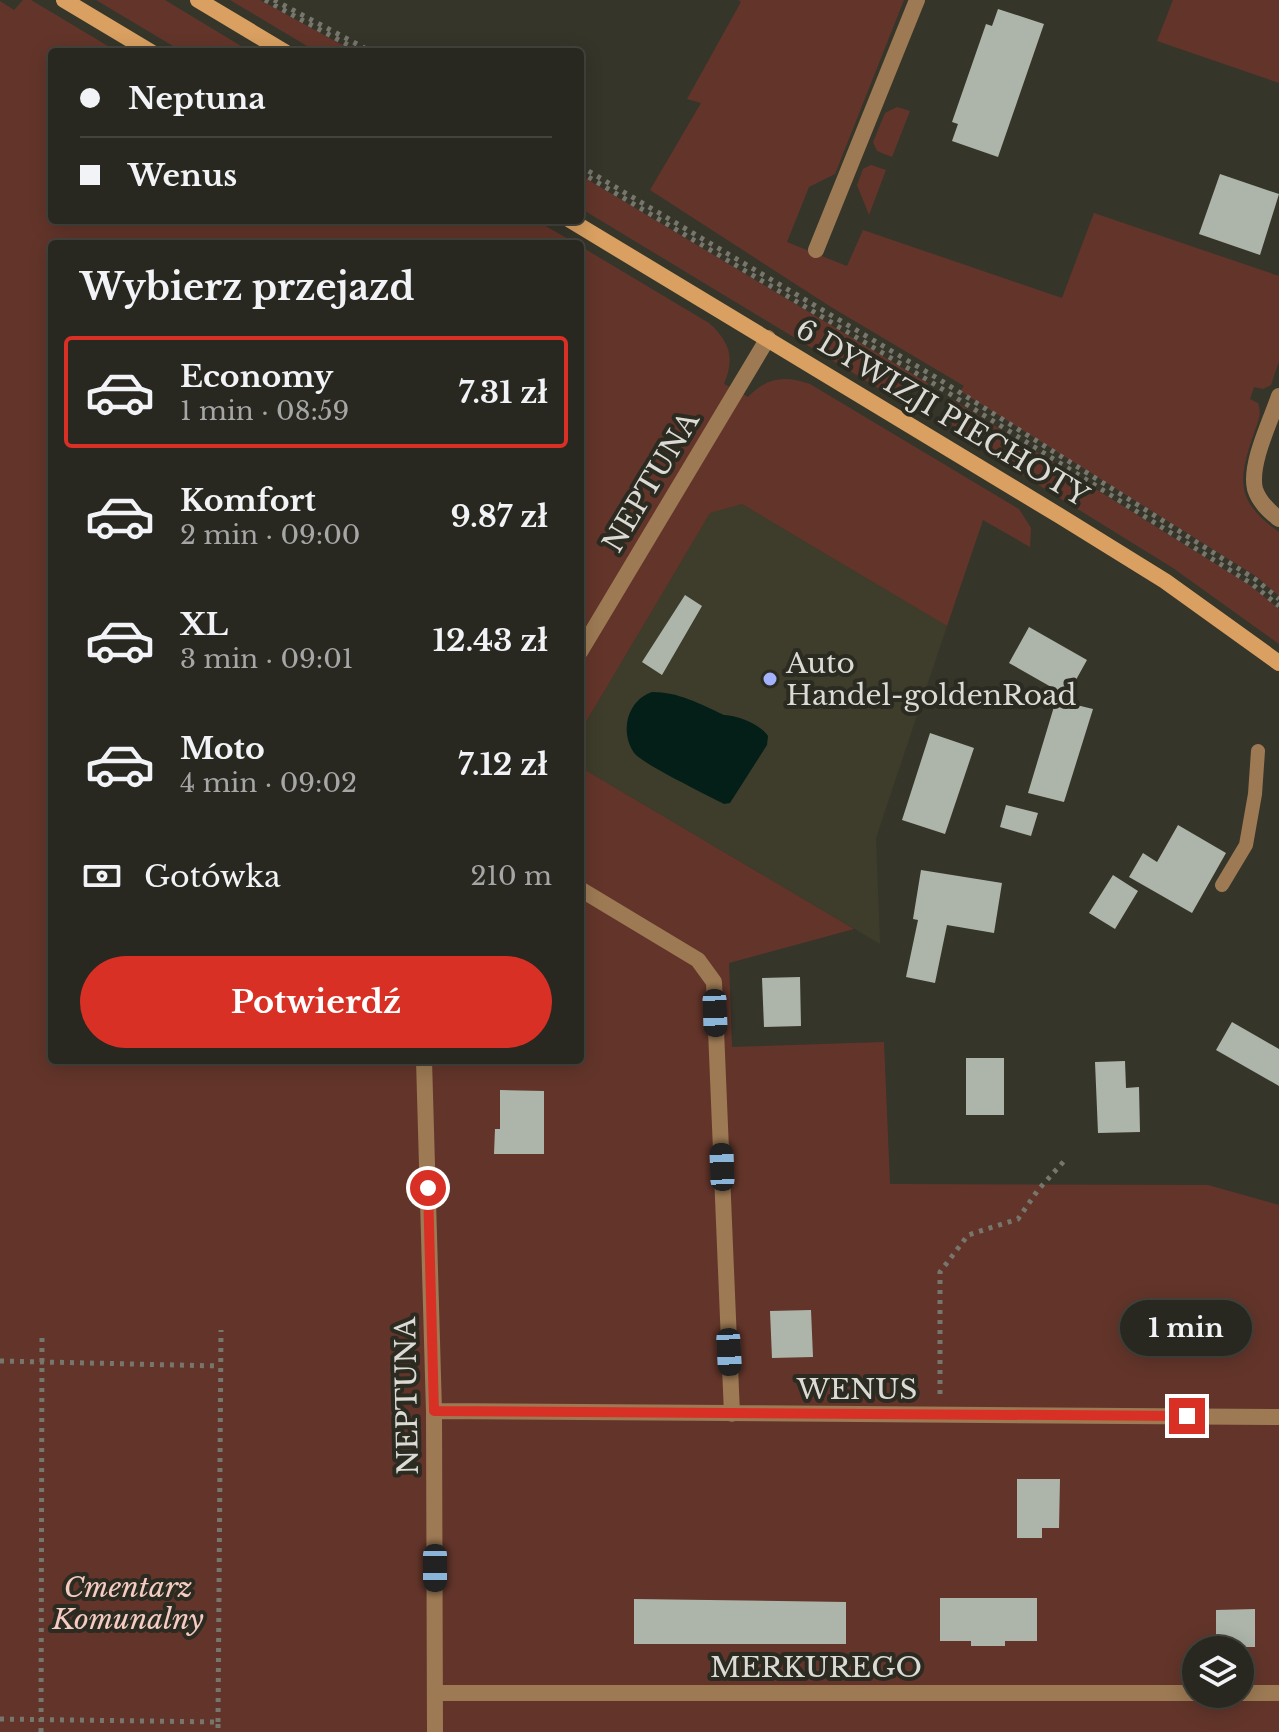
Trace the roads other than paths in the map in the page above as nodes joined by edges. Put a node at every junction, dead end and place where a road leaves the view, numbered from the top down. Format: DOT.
graph roads {
  1 [pos="64,0"];
  2 [pos="198,0"];
  3 [pos="917,0"];
  4 [pos="144,48"];
  5 [pos="278,48"];
  6 [pos="577,224"];
  7 [pos="816,250"];
  8 [pos="768,338"];
  9 [pos="1279,396"];
  10 [pos="1279,519"];
  11 [pos="584,645"];
  12 [pos="1279,663"];
  13 [pos="1258,751"];
  14 [pos="1222,885"];
  15 [pos="584,891"];
  16 [pos="424,1064"];
  17 [pos="434,1411"];
  18 [pos="732,1414"];
  19 [pos="1279,1417"];
  20 [pos="436,1693"];
  21 [pos="1182,1693"];
  22 [pos="1254,1693"];
  23 [pos="1279,1693"];
  24 [pos="435,1732"];
  1 -- 4 [label="street"];
  2 -- 5 [label="street"];
  3 -- 7 [label="street"];
  6 -- 8 [label="street, 6 DYWIZJI PIECHOTY"];
  8 -- 11 [label="street, NEPTUNA"];
  8 -- 12 [label="street, 6 DYWIZJI PIECHOTY"];
  9 -- 10 [label="street"];
  13 -- 14 [label="lane"];
  15 -- 18 [label="street"];
  16 -- 17 [label="street, NEPTUNA"];
  17 -- 18 [label="street, WENUS"];
  17 -- 20 [label="street, NEPTUNA"];
  18 -- 19 [label="street, WENUS"];
  20 -- 21 [label="street, MERKUREGO"];
  20 -- 24 [label="street, NEPTUNA"];
  22 -- 23 [label="street"];
}
